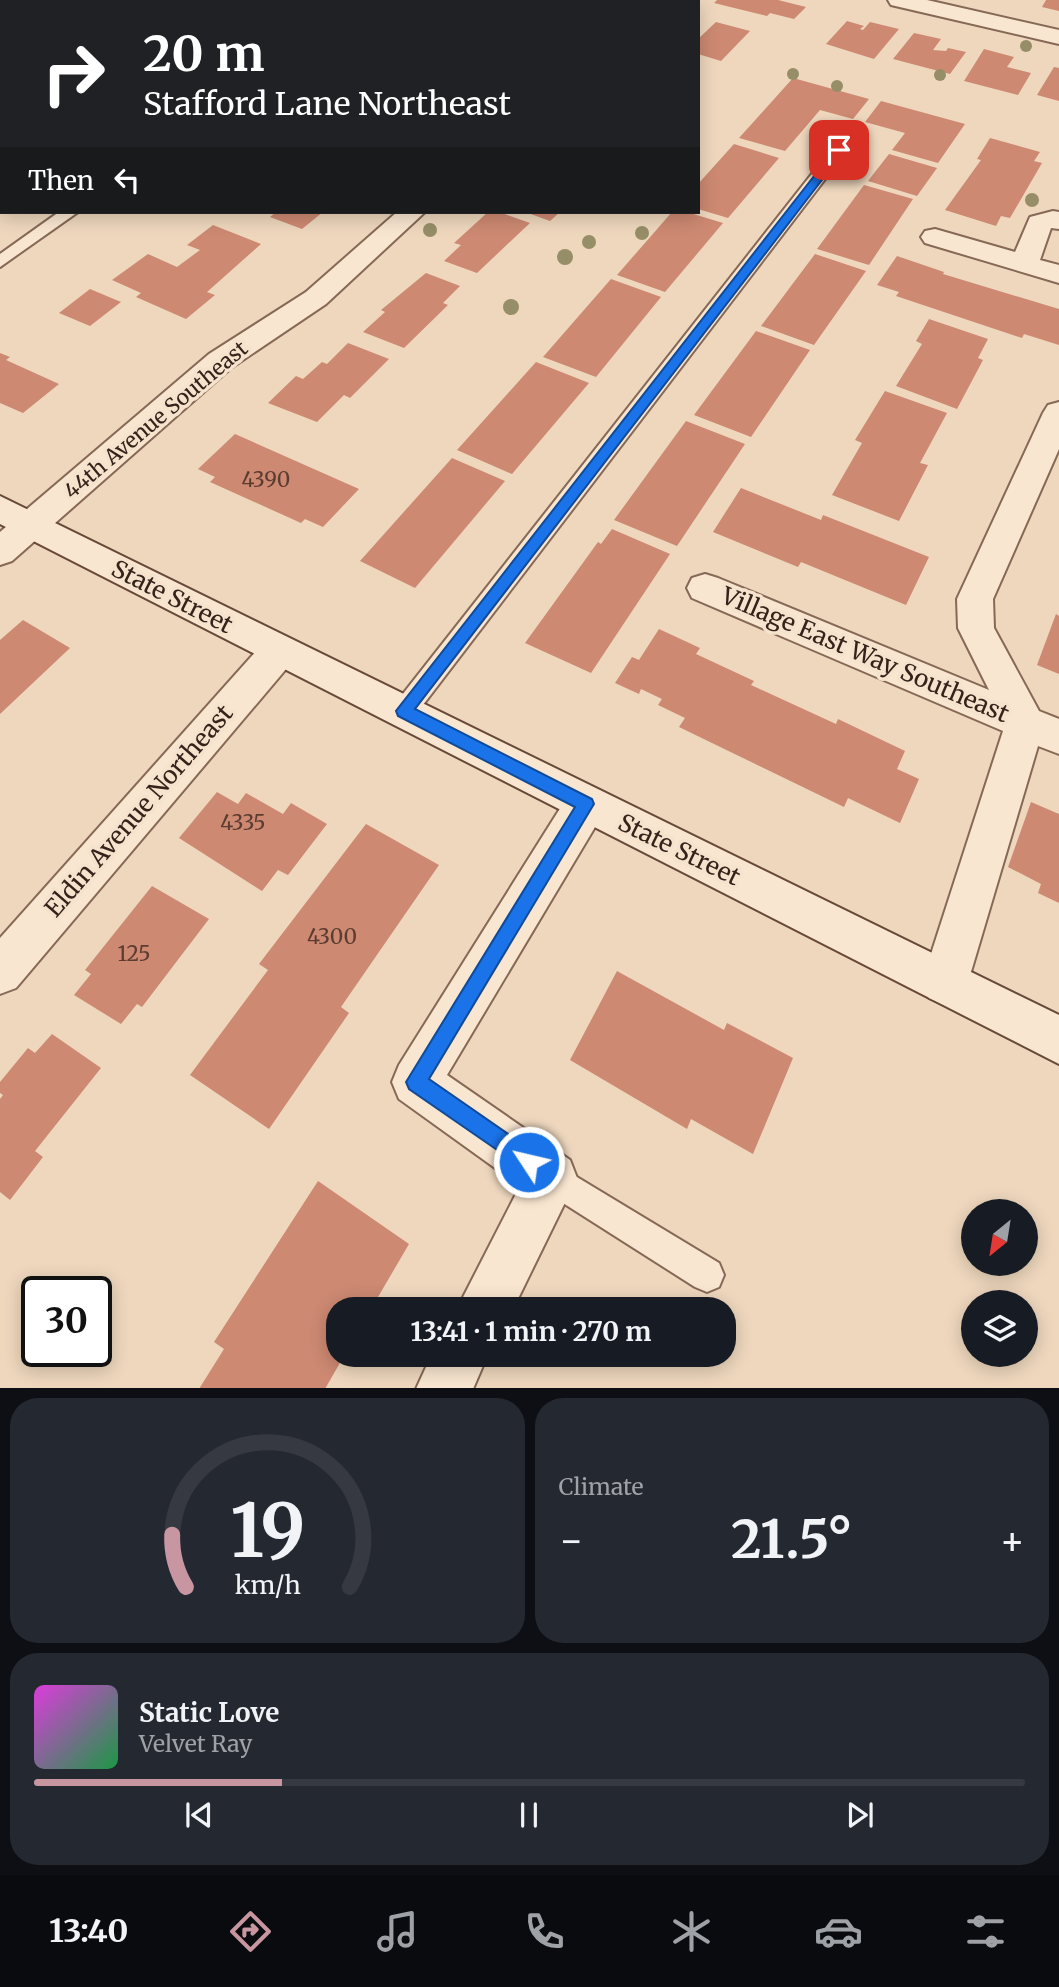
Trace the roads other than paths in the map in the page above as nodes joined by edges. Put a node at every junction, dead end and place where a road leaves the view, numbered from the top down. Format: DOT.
graph roads {
  1 [pos="899,0"];
  2 [pos="1059,37"];
  3 [pos="839,150"];
  4 [pos="67,214"];
  5 [pos="410,214"];
  6 [pos="1059,221"];
  7 [pos="935,237"];
  8 [pos="0,262"];
  9 [pos="1025,264"];
  10 [pos="1059,274"];
  11 [pos="1059,414"];
  12 [pos="16,517"];
  13 [pos="0,552"];
  14 [pos="705,588"];
  15 [pos="279,651"];
  16 [pos="404,711"];
  17 [pos="1042,729"];
  18 [pos="586,804"];
  19 [pos="0,972"];
  20 [pos="945,982"];
  21 [pos="1059,1040"];
  22 [pos="552,1178"];
  23 [pos="707,1275"];
  24 [pos="491,1297"];
  25 [pos="454,1367"];
  26 [pos="444,1388"];
  1 -- 2 [label="street"];
  3 -- 16 [label="lane"];
  4 -- 8 [label="lane"];
  5 -- 12 [label="street, 44th Avenue Southeast"];
  6 -- 9 [label="street"];
  7 -- 9 [label="street"];
  9 -- 10 [label="street"];
  11 -- 17 [label="street, Village East Way Southeast"];
  12 -- 13 [label="street, 44th Avenue Southeast"];
  12 -- 15 [label="street, State Street"];
  14 -- 17 [label="street, Village East Way Southeast"];
  15 -- 16 [label="street, State Street"];
  15 -- 19 [label="street, Eldin Avenue Northeast"];
  16 -- 18 [label="street, State Street"];
  17 -- 20 [label="street, Village East Way Southeast"];
  18 -- 20 [label="street, State Street"];
  18 -- 22 [label="street"];
  20 -- 21 [label="street, State Street"];
  22 -- 23 [label="lane"];
  22 -- 24 [label="street"];
  25 -- 26 [label="street"];
}
